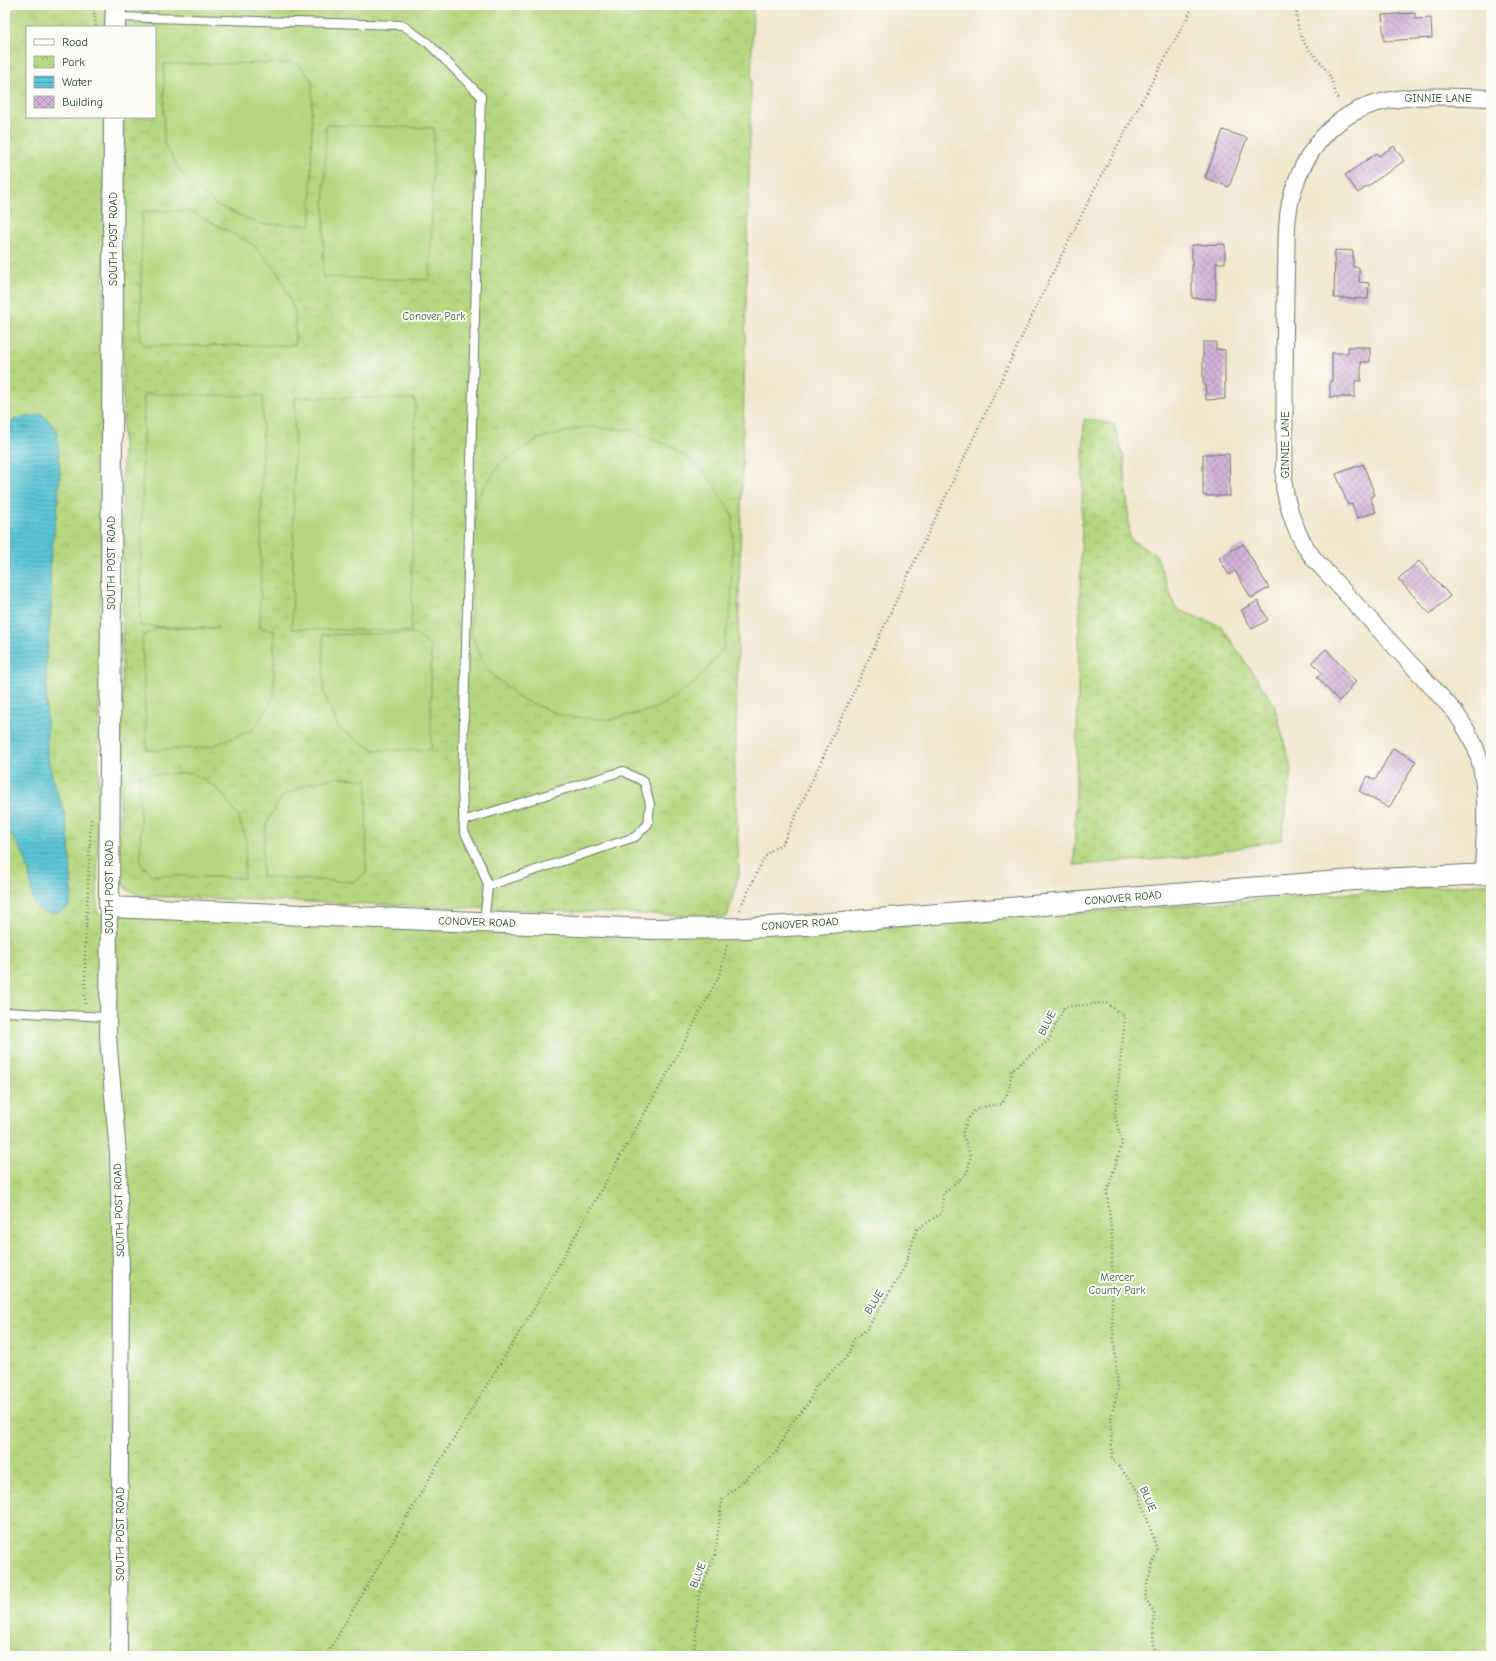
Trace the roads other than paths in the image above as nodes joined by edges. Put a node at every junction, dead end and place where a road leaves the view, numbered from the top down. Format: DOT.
graph roads {
  1 [pos="115,16"];
  2 [pos="1491,98"];
  3 [pos="114,118"];
  4 [pos="463,821"];
  5 [pos="1487,874"];
  6 [pos="488,886"];
  7 [pos="109,907"];
  8 [pos="484,922"];
  9 [pos="5,1012"];
  10 [pos="108,1017"];
  11 [pos="119,1656"];
  1 -- 4 [label="lane"];
  2 -- 5 [label="street, GINNIE LANE"];
  3 -- 7 [label="street, SOUTH POST ROAD"];
  4 -- 6 [label="lane"];
  4 -- 6 [label="lane"];
  5 -- 8 [label="street, CONOVER ROAD"];
  6 -- 8 [label="lane"];
  7 -- 8 [label="street, CONOVER ROAD"];
  7 -- 10 [label="street, SOUTH POST ROAD"];
  9 -- 10 [label="lane"];
  10 -- 11 [label="street, SOUTH POST ROAD"];
}
